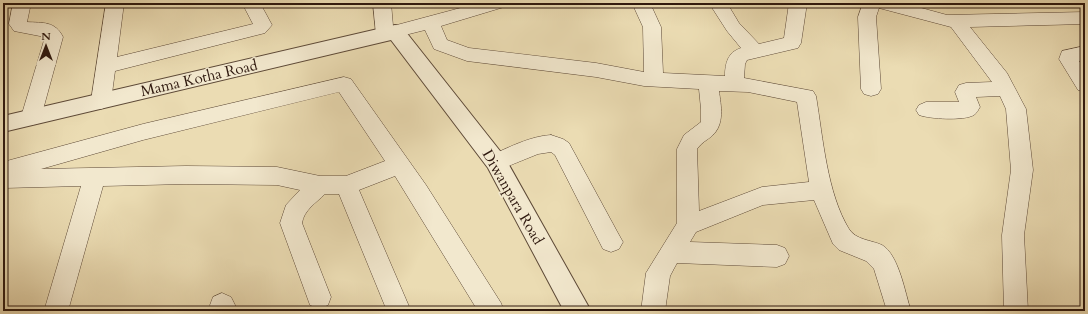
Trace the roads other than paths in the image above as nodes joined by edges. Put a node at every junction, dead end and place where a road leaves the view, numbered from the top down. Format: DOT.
graph roads {
  1 [pos="22,3"];
  2 [pos="115,3"];
  3 [pos="251,3"];
  4 [pos="382,3"];
  5 [pos="498,3"];
  6 [pos="641,3"];
  7 [pos="718,3"];
  8 [pos="798,3"];
  9 [pos="872,3"];
  10 [pos="882,3"];
  11 [pos="1058,3"];
  12 [pos="1079,18"];
  13 [pos="954,20"];
  14 [pos="431,23"];
  15 [pos="390,33"];
  16 [pos="755,52"];
  17 [pos="1085,53"];
  18 [pos="106,66"];
  19 [pos="654,80"];
  20 [pos="708,83"];
  21 [pos="734,84"];
  22 [pos="1085,85"];
  23 [pos="1006,89"];
  24 [pos="871,90"];
  25 [pos="101,101"];
  26 [pos="926,110"];
  27 [pos="32,117"];
  28 [pos="3,124"];
  29 [pos="496,162"];
  30 [pos="400,165"];
  31 [pos="3,171"];
  32 [pos="95,177"];
  33 [pos="3,179"];
  34 [pos="320,185"];
  35 [pos="346,185"];
  36 [pos="821,190"];
  37 [pos="688,225"];
  38 [pos="611,242"];
  39 [pos="671,252"];
  40 [pos="777,256"];
  41 [pos="319,297"];
  42 [pos="56,311"];
  43 [pos="399,311"];
  44 [pos="492,311"];
  45 [pos="578,311"];
  46 [pos="653,311"];
  47 [pos="899,311"];
  48 [pos="1016,311"];
  1 -- 27 [label="street"];
  2 -- 18 [label="street"];
  3 -- 18 [label="street"];
  4 -- 15 [label="street"];
  5 -- 14 [label="street"];
  6 -- 19 [label="street"];
  7 -- 16 [label="street"];
  8 -- 16 [label="street"];
  9 -- 24 [label="street"];
  10 -- 13 [label="street"];
  11 -- 12 [label="street"];
  12 -- 13 [label="street"];
  13 -- 23 [label="street"];
  14 -- 15 [label="street"];
  14 -- 19 [label="street"];
  15 -- 25 [label="street, Mama Kotha Road"];
  15 -- 29 [label="street, Diwanpara Road"];
  16 -- 21 [label="street"];
  17 -- 22 [label="street"];
  18 -- 25 [label="street"];
  19 -- 20 [label="street"];
  20 -- 21 [label="street"];
  20 -- 37 [label="street"];
  21 -- 36 [label="street"];
  23 -- 26 [label="street"];
  23 -- 48 [label="street"];
  25 -- 27 [label="street, Mama Kotha Road"];
  27 -- 28 [label="street, Mama Kotha Road"];
  29 -- 38 [label="street"];
  29 -- 45 [label="street, Diwanpara Road"];
  30 -- 31 [label="street"];
  30 -- 35 [label="street"];
  30 -- 44 [label="street"];
  32 -- 33 [label="street"];
  32 -- 34 [label="street"];
  32 -- 42 [label="street"];
  34 -- 35 [label="street"];
  34 -- 41 [label="street"];
  35 -- 43 [label="street"];
  36 -- 37 [label="street"];
  36 -- 47 [label="street"];
  37 -- 39 [label="street"];
  39 -- 40 [label="street"];
  39 -- 46 [label="street"];
}
